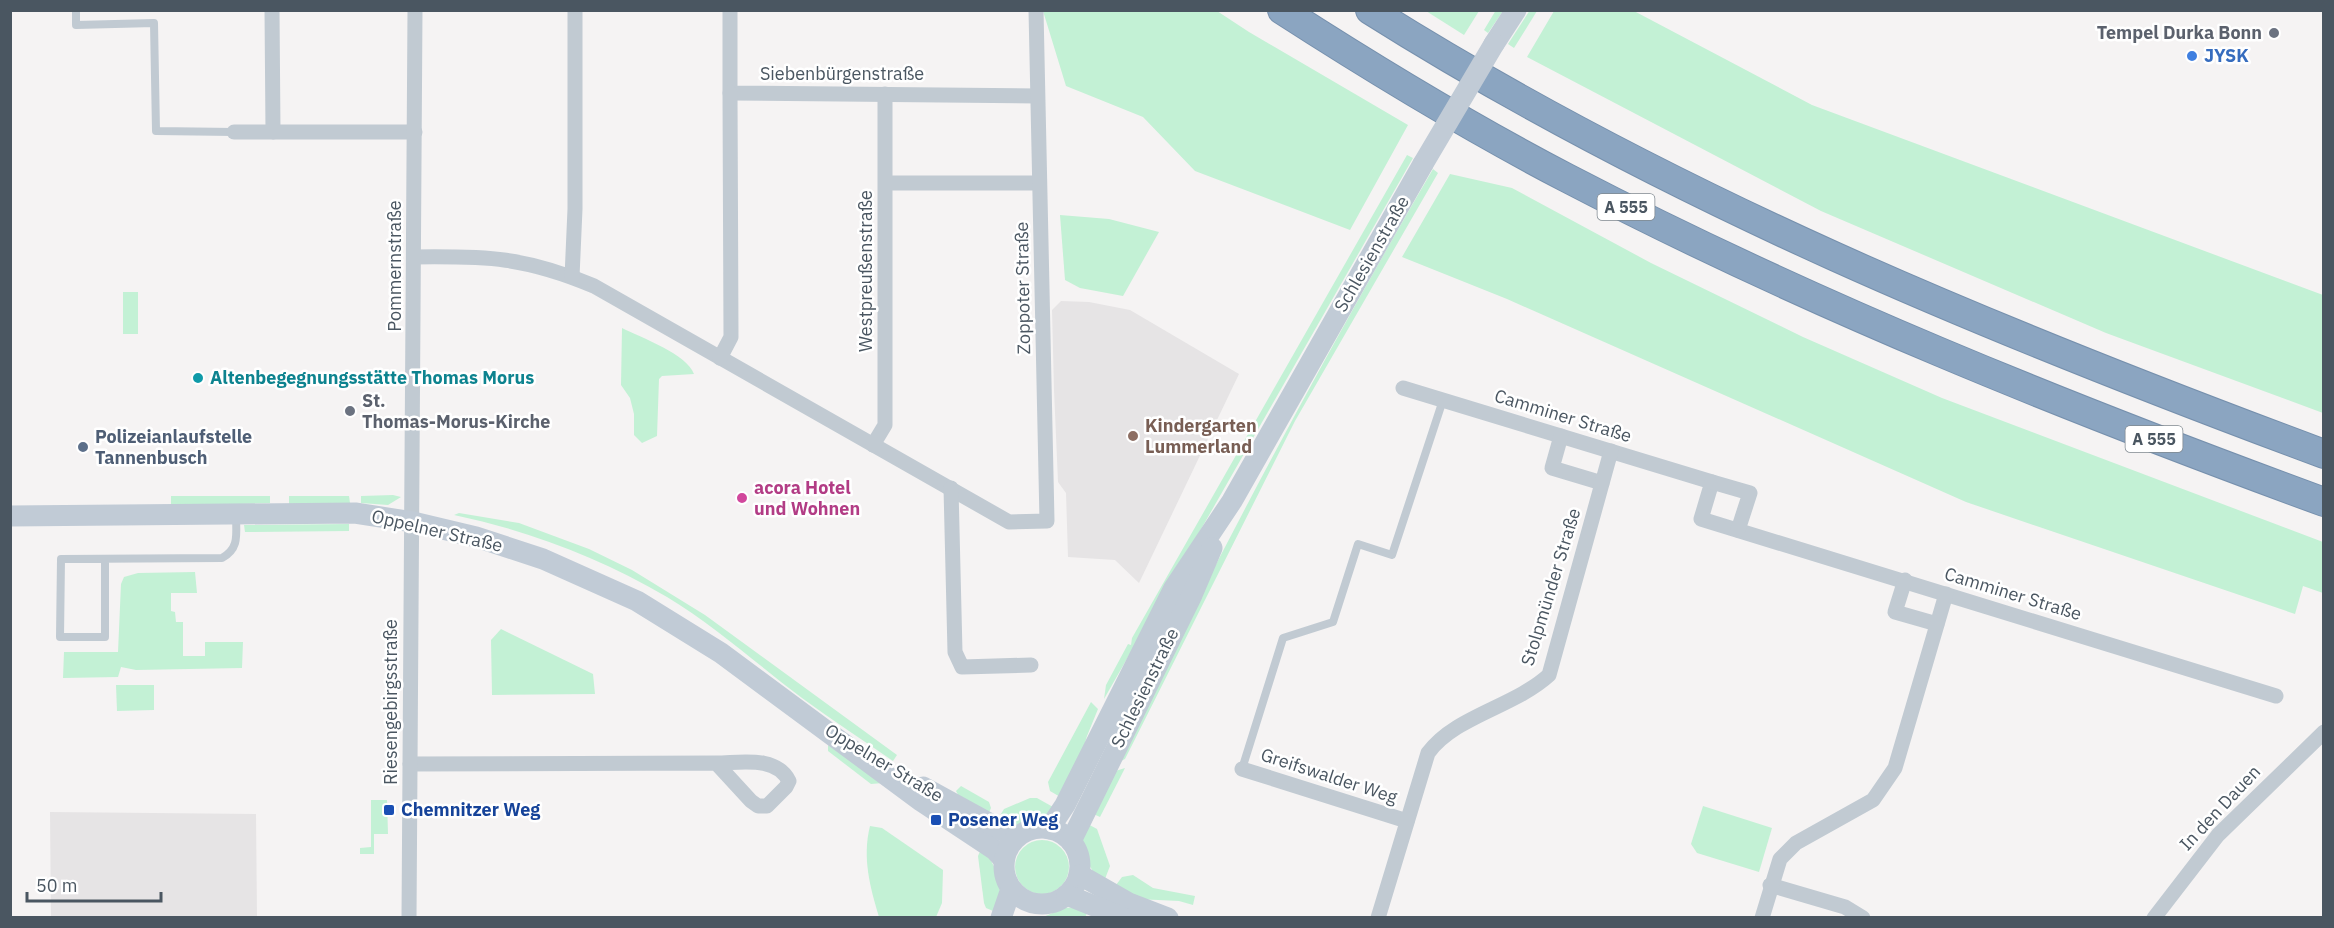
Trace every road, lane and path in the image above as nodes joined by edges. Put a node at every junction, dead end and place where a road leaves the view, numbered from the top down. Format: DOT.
graph roads {
  1 [pos="76,10"];
  2 [pos="272,10"];
  3 [pos="415,10"];
  4 [pos="575,10"];
  5 [pos="730,10"];
  6 [pos="1036,10"];
  7 [pos="1282,10"];
  8 [pos="1370,10"];
  9 [pos="1516,10"];
  10 [pos="730,93"];
  11 [pos="885,94"];
  12 [pos="1037,96"];
  13 [pos="234,132"];
  14 [pos="273,132"];
  15 [pos="415,132"];
  16 [pos="886,183"];
  17 [pos="1040,183"];
  18 [pos="414,257"];
  19 [pos="572,277"];
  20 [pos="720,358"];
  21 [pos="1403,388"];
  22 [pos="1443,400"];
  23 [pos="1561,436"];
  24 [pos="873,445"];
  25 [pos="1611,451"];
  26 [pos="2324,453"];
  27 [pos="1712,482"];
  28 [pos="1602,483"];
  29 [pos="951,488"];
  30 [pos="1232,501"];
  31 [pos="2324,502"];
  32 [pos="236,514"];
  33 [pos="10,516"];
  34 [pos="413,522"];
  35 [pos="1738,530"];
  36 [pos="105,560"];
  37 [pos="1905,580"];
  38 [pos="1946,594"];
  39 [pos="1937,624"];
  40 [pos="1031,665"];
  41 [pos="2277,696"];
  42 [pos="815,721"];
  43 [pos="2324,732"];
  44 [pos="716,763"];
  45 [pos="410,764"];
  46 [pos="1242,769"];
  47 [pos="1407,821"];
  48 [pos="1049,829"];
  49 [pos="1016,838"];
  50 [pos="1071,842"];
  51 [pos="1004,860"];
  52 [pos="1080,875"];
  53 [pos="1770,885"];
  54 [pos="1011,889"];
  55 [pos="1067,895"];
  56 [pos="1034,911"];
  57 [pos="409,918"];
  58 [pos="1001,918"];
  59 [pos="1124,918"];
  60 [pos="1168,918"];
  61 [pos="1378,918"];
  62 [pos="1762,918"];
  63 [pos="1863,918"];
  64 [pos="2154,918"];
  1 -- 13 [label="lane"];
  2 -- 14 [label="street"];
  3 -- 15 [label="street, Pommernstraße"];
  4 -- 19 [label="street"];
  5 -- 10 [label="street"];
  6 -- 12 [label="street, Zoppoter Straße"];
  7 -- 31 [label="highway, A 555"];
  8 -- 26 [label="highway, A 555"];
  9 -- 30 [label="street, Schlesienstraße, bridge"];
  10 -- 11 [label="street, Siebenbürgenstraße"];
  10 -- 20 [label="street"];
  11 -- 12 [label="street, Siebenbürgenstraße"];
  11 -- 16 [label="street, Westpreußenstraße"];
  12 -- 17 [label="street, Zoppoter Straße"];
  13 -- 14 [label="street"];
  14 -- 15 [label="street"];
  15 -- 18 [label="street, Pommernstraße"];
  16 -- 17 [label="street"];
  16 -- 24 [label="street, Westpreußenstraße"];
  17 -- 29 [label="street, Zoppoter Straße"];
  18 -- 19 [label="street"];
  18 -- 34 [label="street, Pommernstraße"];
  19 -- 20 [label="street"];
  20 -- 24 [label="street"];
  21 -- 22 [label="street, Camminer Straße"];
  22 -- 23 [label="street, Camminer Straße"];
  22 -- 46 [label="lane, Greifswalder Weg"];
  23 -- 25 [label="street, Camminer Straße"];
  23 -- 28 [label="street"];
  24 -- 29 [label="street"];
  25 -- 27 [label="street, Camminer Straße"];
  25 -- 28 [label="street, Stolpmünder Straße"];
  27 -- 35 [label="street, Camminer Straße"];
  27 -- 35 [label="street, Camminer Straße"];
  28 -- 47 [label="street, Stolpmünder Straße"];
  29 -- 40 [label="street"];
  30 -- 48 [label="street, Schlesienstraße"];
  30 -- 50 [label="street, Schlesienstraße"];
  32 -- 33 [label="street, Oppelner Straße"];
  32 -- 34 [label="street, Oppelner Straße"];
  32 -- 36 [label="lane"];
  34 -- 42 [label="street, Oppelner Straße"];
  34 -- 45 [label="street, Riesengebirgsstraße"];
  35 -- 37 [label="street, Camminer Straße"];
  36 -- 36 [label="lane"];
  37 -- 38 [label="street, Camminer Straße"];
  37 -- 39 [label="street"];
  38 -- 39 [label="street"];
  38 -- 41 [label="street, Camminer Straße"];
  39 -- 53 [label="street"];
  42 -- 49 [label="street, Oppelner Straße"];
  42 -- 51 [label="street, Oppelner Straße"];
  43 -- 64 [label="street, In den Dauen"];
  44 -- 45 [label="street"];
  45 -- 57 [label="street, Riesengebirgsstraße"];
  46 -- 47 [label="street, Greifswalder Weg"];
  47 -- 61 [label="street, Stolpmünder Straße"];
  48 -- 49 [label="street"];
  48 -- 50 [label="street"];
  49 -- 51 [label="street"];
  50 -- 52 [label="street"];
  51 -- 54 [label="street"];
  52 -- 55 [label="street"];
  52 -- 60 [label="street"];
  53 -- 62 [label="street"];
  53 -- 63 [label="street"];
  54 -- 56 [label="street"];
  54 -- 58 [label="street"];
  55 -- 56 [label="street"];
  55 -- 59 [label="street"];
}
